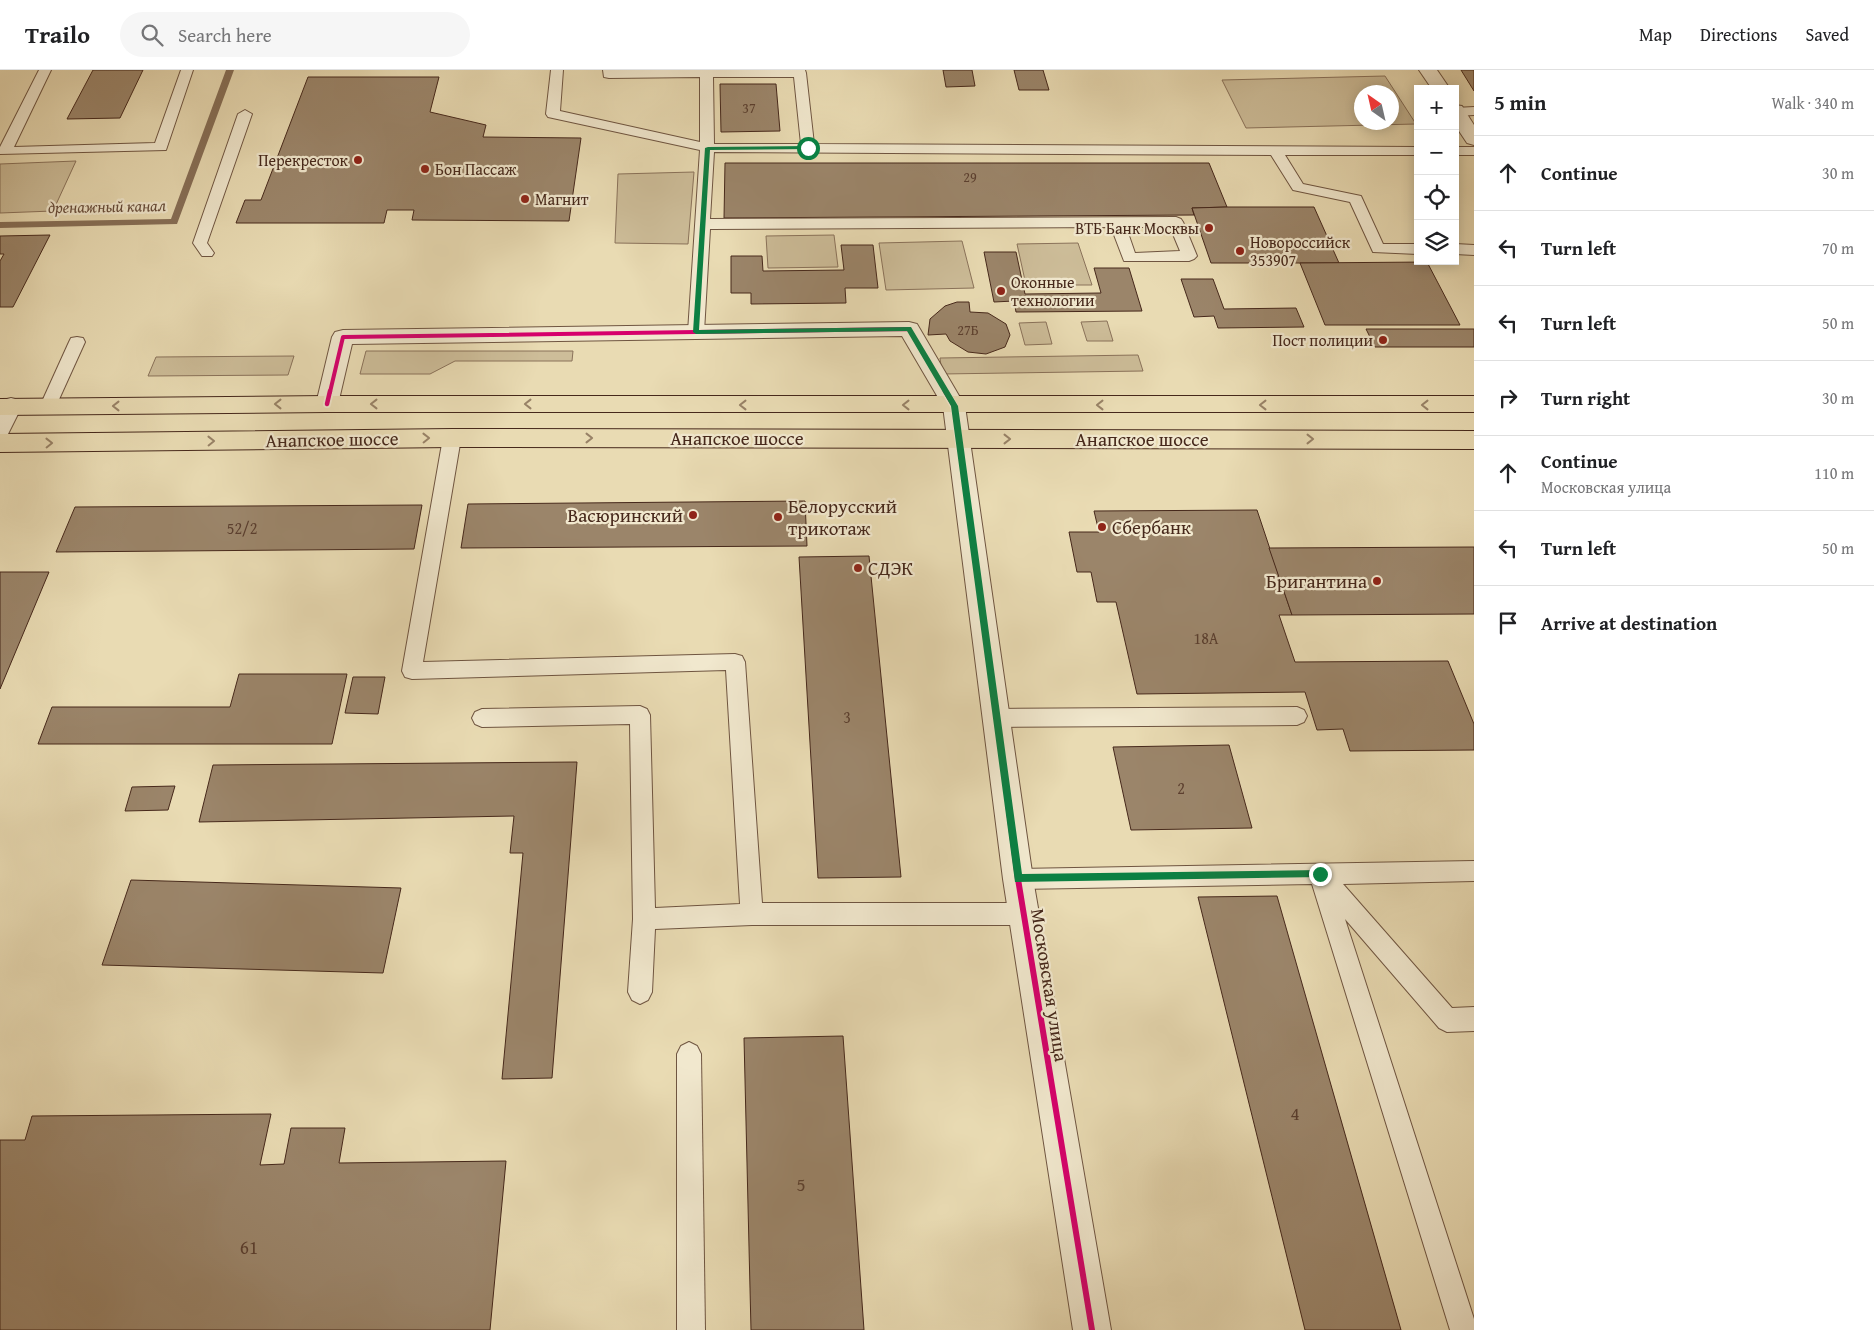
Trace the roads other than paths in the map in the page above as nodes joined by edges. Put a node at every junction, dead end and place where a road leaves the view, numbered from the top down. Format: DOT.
graph roads {
  1 [pos="45,70"];
  2 [pos="187,70"];
  3 [pos="557,70"];
  4 [pos="609,70"];
  5 [pos="1428,70"];
  6 [pos="706,72"];
  7 [pos="1438,85"];
  8 [pos="1462,111"];
  9 [pos="245,114"];
  10 [pos="549,123"];
  11 [pos="1474,139"];
  12 [pos="808,148"];
  13 [pos="1275,150"];
  14 [pos="1414,151"];
  15 [pos="1459,151"];
  16 [pos="1474,152"];
  17 [pos="708,154"];
  18 [pos="1117,223"];
  19 [pos="704,224"];
  20 [pos="1414,249"];
  21 [pos="1459,250"];
  22 [pos="1474,250"];
  23 [pos="207,253"];
  24 [pos="696,332"];
  25 [pos="77,342"];
  26 [pos="327,404"];
  27 [pos="1474,404"];
  28 [pos="6,406"];
  29 [pos="48,406"];
  30 [pos="954,406"];
  31 [pos="0,428"];
  32 [pos="452,438"];
  33 [pos="958,439"];
  34 [pos="1474,440"];
  35 [pos="0,444"];
  36 [pos="1298,716"];
  37 [pos="482,718"];
  38 [pos="996,718"];
  39 [pos="1474,871"];
  40 [pos="1320,874"];
  41 [pos="1018,879"];
  42 [pos="752,914"];
  43 [pos="1024,914"];
  44 [pos="644,919"];
  45 [pos="640,992"];
  46 [pos="1474,1019"];
  47 [pos="689,1054"];
  48 [pos="691,1330"];
  49 [pos="1092,1330"];
  50 [pos="1464,1330"];
  1 -- 2 [label="lane"];
  3 -- 17 [label="lane"];
  4 -- 6 [label="lane"];
  5 -- 7 [label="street"];
  6 -- 12 [label="lane"];
  6 -- 17 [label="lane"];
  8 -- 11 [label="street"];
  9 -- 23 [label="lane"];
  10 -- 17 [label="lane"];
  12 -- 13 [label="lane"];
  12 -- 17 [label="lane"];
  13 -- 14 [label="lane"];
  13 -- 20 [label="lane"];
  15 -- 16 [label="lane"];
  17 -- 19 [label="lane"];
  18 -- 19 [label="lane"];
  19 -- 24 [label="lane"];
  21 -- 22 [label="lane"];
  24 -- 26 [label="street"];
  24 -- 30 [label="street"];
  25 -- 29 [label="lane"];
  26 -- 29 [label="highway, Анапское шоссе, one-way"];
  30 -- 26 [label="highway, Анапское шоссе, one-way"];
  27 -- 30 [label="highway, Анапское шоссе, one-way"];
  28 -- 29 [label="highway, Анапское шоссе"];
  28 -- 31 [label="street"];
  30 -- 33 [label="street, Московская улица"];
  32 -- 33 [label="highway, Анапское шоссе, one-way"];
  35 -- 32 [label="highway, Анапское шоссе, one-way"];
  32 -- 42 [label="lane"];
  33 -- 34 [label="highway, Анапское шоссе, one-way"];
  33 -- 38 [label="street, Московская улица"];
  36 -- 38 [label="lane"];
  37 -- 44 [label="lane"];
  38 -- 41 [label="street, Московская улица"];
  39 -- 40 [label="lane"];
  40 -- 41 [label="lane"];
  40 -- 46 [label="lane"];
  40 -- 50 [label="lane"];
  41 -- 43 [label="street, Московская улица"];
  42 -- 43 [label="lane"];
  42 -- 44 [label="lane"];
  43 -- 49 [label="street, Московская улица"];
  44 -- 45 [label="lane"];
  47 -- 48 [label="lane"];
}
